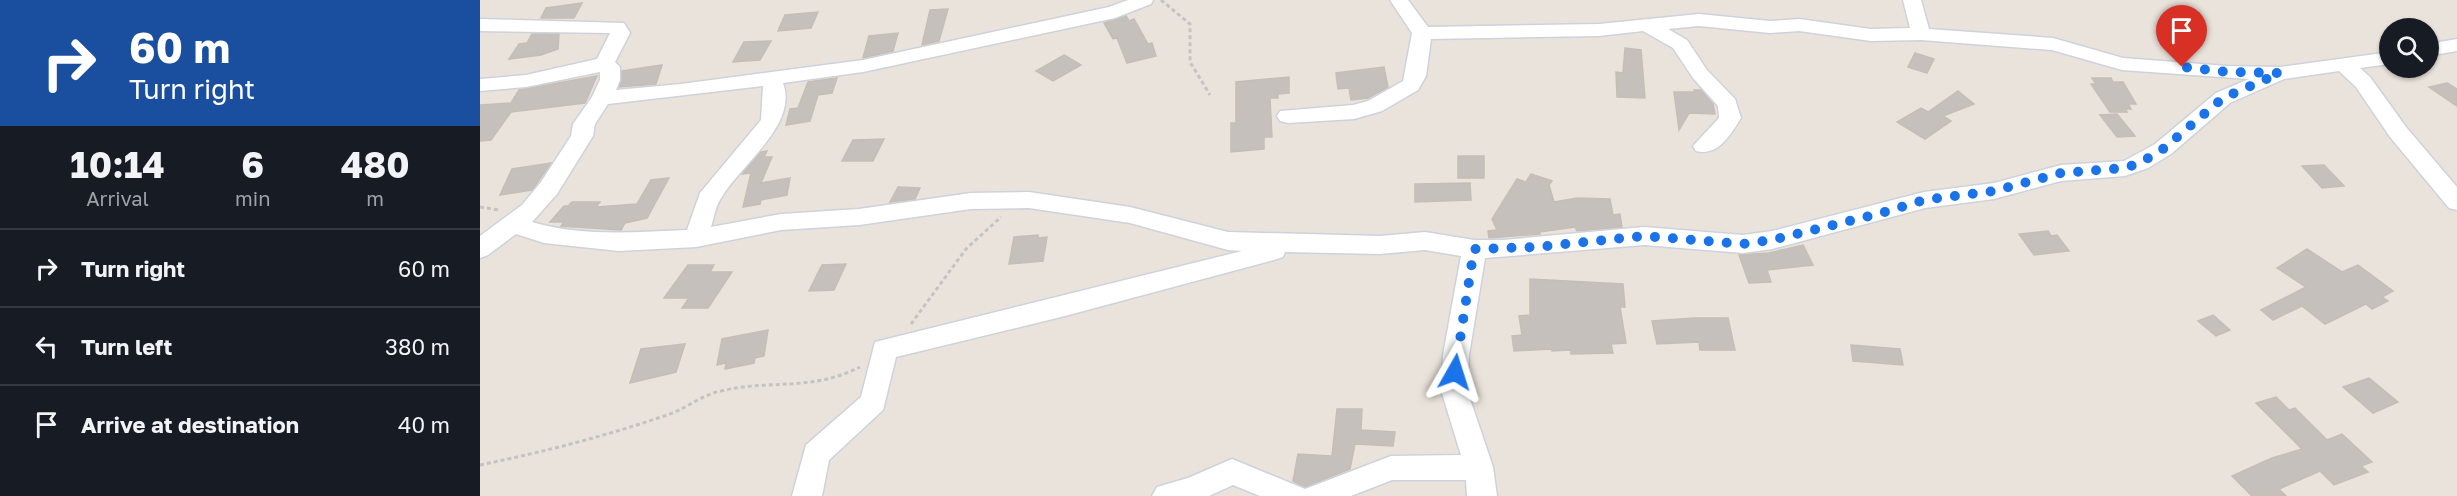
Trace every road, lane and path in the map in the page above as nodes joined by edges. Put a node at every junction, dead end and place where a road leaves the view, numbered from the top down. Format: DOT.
graph roads {
  1 [pos="1144,0"];
  2 [pos="1161,0"];
  3 [pos="1912,0"];
  4 [pos="1402,1"];
  5 [pos="480,25"];
  6 [pos="1648,26"];
  7 [pos="1422,33"];
  8 [pos="1921,34"];
  9 [pos="2457,45"];
  10 [pos="2439,48"];
  11 [pos="2379,60"];
  12 [pos="604,65"];
  13 [pos="2344,65"];
  14 [pos="2280,73"];
  15 [pos="770,77"];
  16 [pos="480,85"];
  17 [pos="1210,95"];
  18 [pos="602,98"];
  19 [pos="1288,116"];
  20 [pos="1704,146"];
  21 [pos="1029,200"];
  22 [pos="2457,202"];
  23 [pos="512,224"];
  24 [pos="696,238"];
  25 [pos="1301,244"];
  26 [pos="480,249"];
  27 [pos="1474,249"];
  28 [pos="908,327"];
  29 [pos="884,349"];
  30 [pos="480,465"];
  31 [pos="1479,467"];
  32 [pos="807,496"];
  33 [pos="1167,496"];
  34 [pos="1294,496"];
  35 [pos="1317,496"];
  36 [pos="1482,496"];
  1 -- 15 [label="street"];
  2 -- 17 [label="path"];
  3 -- 8 [label="street"];
  4 -- 7 [label="street"];
  5 -- 12 [label="street"];
  6 -- 7 [label="street"];
  6 -- 8 [label="street"];
  6 -- 20 [label="street"];
  7 -- 19 [label="street"];
  8 -- 14 [label="street"];
  9 -- 10 [label="street"];
  11 -- 13 [label="street"];
  12 -- 16 [label="street"];
  12 -- 18 [label="street"];
  13 -- 14 [label="street"];
  13 -- 22 [label="street"];
  14 -- 27 [label="street"];
  15 -- 18 [label="street"];
  15 -- 24 [label="street"];
  18 -- 23 [label="street"];
  21 -- 24 [label="street"];
  21 -- 25 [label="street"];
  21 -- 28 [label="path"];
  23 -- 24 [label="street"];
  23 -- 26 [label="street"];
  25 -- 27 [label="street"];
  25 -- 29 [label="street"];
  27 -- 31 [label="street"];
  29 -- 30 [label="path"];
  29 -- 32 [label="street"];
  31 -- 35 [label="street"];
  31 -- 36 [label="street"];
  33 -- 34 [label="street"];
}
